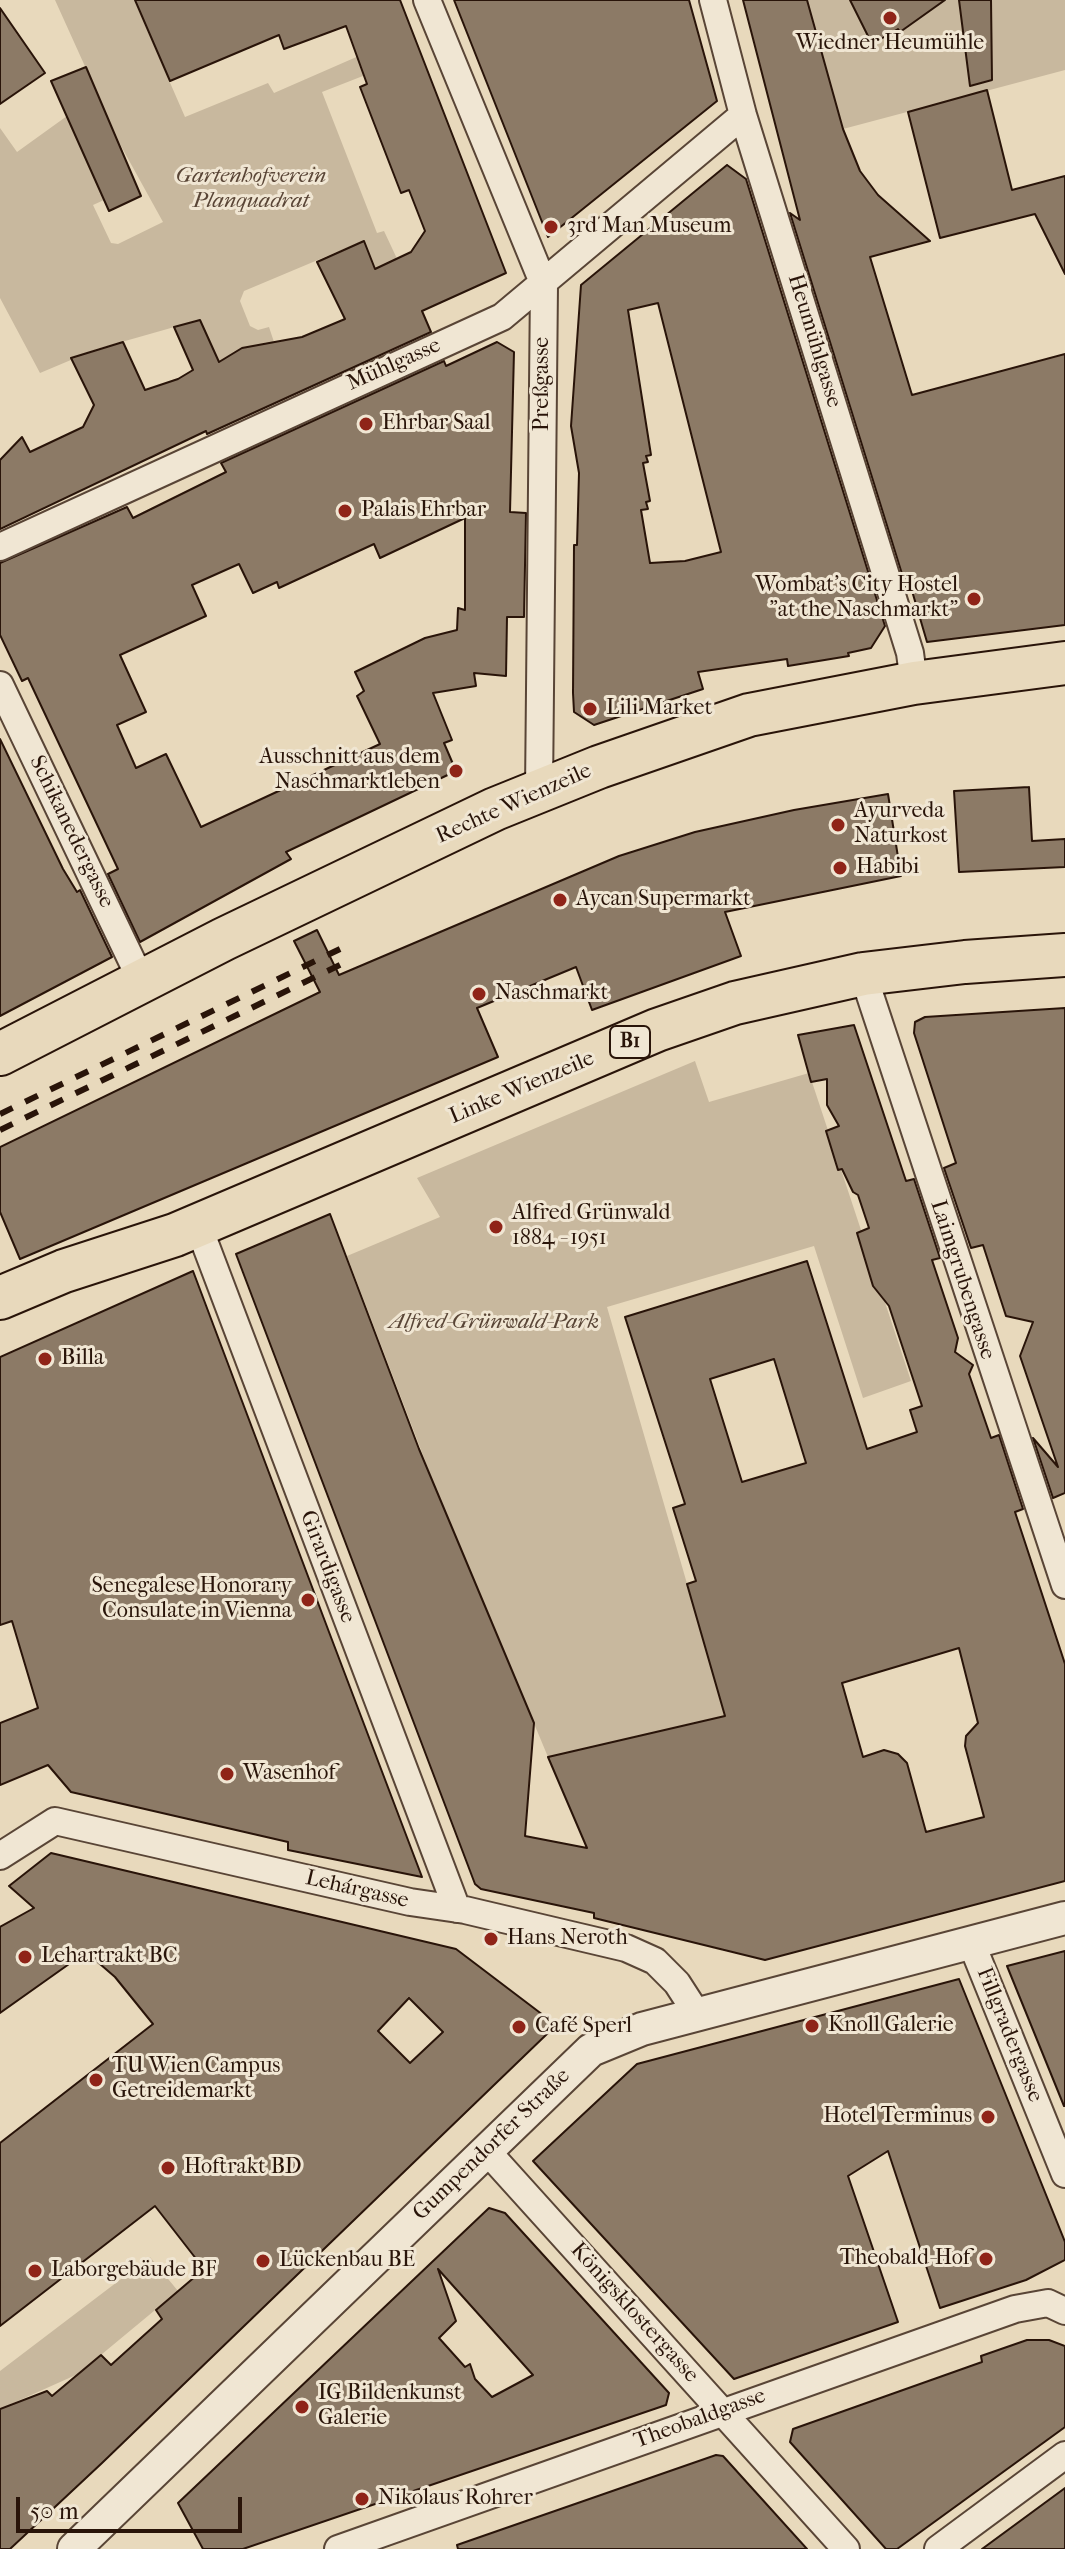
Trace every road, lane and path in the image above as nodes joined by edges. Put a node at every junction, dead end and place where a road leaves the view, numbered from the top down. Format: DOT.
graph roads {
  1 [pos="427,0"];
  2 [pos="713,0"];
  3 [pos="743,115"];
  4 [pos="544,285"];
  5 [pos="0,547"];
  6 [pos="1065,663"];
  7 [pos="914,683"];
  8 [pos="0,685"];
  9 [pos="539,790"];
  10 [pos="1065,955"];
  11 [pos="863,974"];
  12 [pos="141,980"];
  13 [pos="0,1054"];
  14 [pos="198,1225"];
  15 [pos="0,1298"];
  16 [pos="1065,1585"];
  17 [pos="0,1856"];
  18 [pos="457,1909"];
  19 [pos="1065,1918"];
  20 [pos="971,1942"];
  21 [pos="697,2014"];
  22 [pos="485,2149"];
  23 [pos="1065,2174"];
  24 [pos="1065,2311"];
  25 [pos="723,2411"];
  26 [pos="1065,2455"];
  27 [pos="74,2549"];
  28 [pos="338,2549"];
  29 [pos="846,2549"];
  30 [pos="938,2549"];
  1 -- 4 [label="street, Preßgasse"];
  2 -- 3 [label="street, Heumühlgasse"];
  3 -- 4 [label="street, Mühlgasse"];
  3 -- 7 [label="street, Heumühlgasse"];
  4 -- 5 [label="street, Mühlgasse"];
  4 -- 9 [label="street, Preßgasse"];
  6 -- 7 [label="main road, Rechte Wienzeile"];
  7 -- 9 [label="main road, Rechte Wienzeile"];
  8 -- 12 [label="street, Schikanedergasse"];
  9 -- 12 [label="main road, Rechte Wienzeile"];
  10 -- 11 [label="main road, Linke Wienzeile / B1"];
  11 -- 14 [label="main road, Linke Wienzeile / B1"];
  11 -- 16 [label="street, Laimgrubengasse"];
  12 -- 13 [label="main road, Rechte Wienzeile"];
  14 -- 15 [label="main road, Linke Wienzeile / B1"];
  14 -- 18 [label="street, Girardigasse"];
  17 -- 18 [label="street, Lehárgasse"];
  18 -- 21 [label="street, Lehárgasse"];
  19 -- 20 [label="street, Gumpendorfer Straße"];
  20 -- 21 [label="street, Gumpendorfer Straße"];
  20 -- 23 [label="street, Fillgradergasse"];
  21 -- 22 [label="street, Gumpendorfer Straße"];
  22 -- 25 [label="street, Königsklostergasse"];
  22 -- 27 [label="street, Gumpendorfer Straße"];
  24 -- 25 [label="street, Theobaldgasse"];
  25 -- 28 [label="street, Theobaldgasse"];
  25 -- 29 [label="street, Königsklostergasse"];
  26 -- 30 [label="street"];
}
